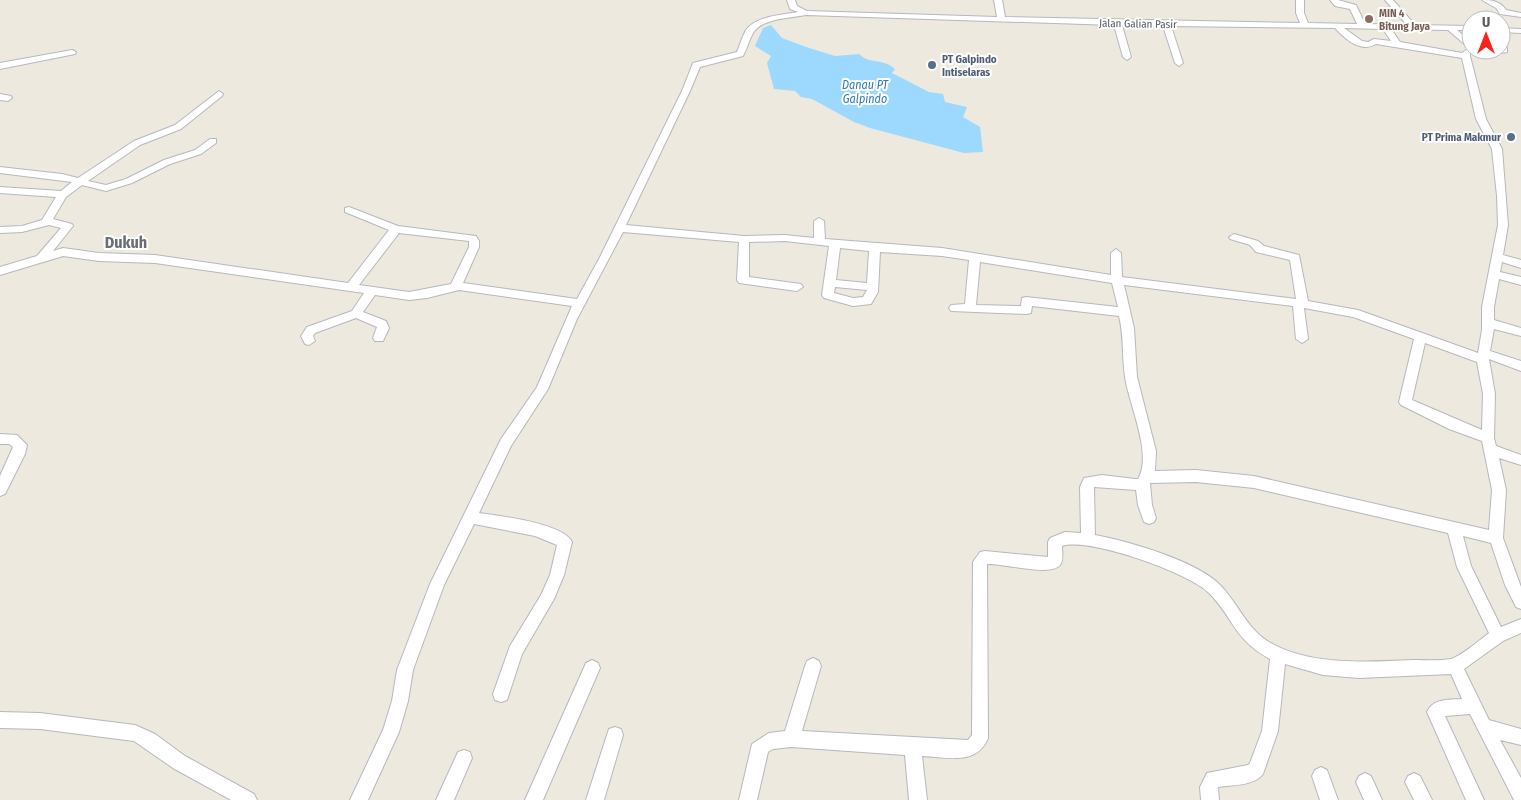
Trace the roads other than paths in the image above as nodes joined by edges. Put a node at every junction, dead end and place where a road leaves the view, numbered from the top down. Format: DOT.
graph roads {
  1 [pos="791,0"];
  2 [pos="998,0"];
  3 [pos="1300,0"];
  4 [pos="1334,0"];
  5 [pos="1389,0"];
  6 [pos="1486,0"];
  7 [pos="806,13"];
  8 [pos="1521,16"];
  9 [pos="1000,19"];
  10 [pos="1117,23"];
  11 [pos="1166,24"];
  12 [pos="1362,26"];
  13 [pos="1305,27"];
  14 [pos="1338,27"];
  15 [pos="1386,27"];
  16 [pos="1413,27"];
  17 [pos="1450,28"];
  18 [pos="1461,28"];
  19 [pos="1461,40"];
  20 [pos="1397,44"];
  21 [pos="1461,49"];
  22 [pos="72,52"];
  23 [pos="1127,57"];
  24 [pos="1472,60"];
  25 [pos="1179,63"];
  26 [pos="0,66"];
  27 [pos="219,94"];
  28 [pos="213,142"];
  29 [pos="0,170"];
  30 [pos="81,181"];
  31 [pos="0,190"];
  32 [pos="64,194"];
  33 [pos="349,210"];
  34 [pos="819,220"];
  35 [pos="47,222"];
  36 [pos="619,228"];
  37 [pos="396,229"];
  38 [pos="0,230"];
  39 [pos="1234,237"];
  40 [pos="744,239"];
  41 [pos="820,243"];
  42 [pos="836,244"];
  43 [pos="875,248"];
  44 [pos="1116,253"];
  45 [pos="1498,257"];
  46 [pos="975,258"];
  47 [pos="40,259"];
  48 [pos="1521,264"];
  49 [pos="0,271"];
  50 [pos="1494,274"];
  51 [pos="1117,280"];
  52 [pos="1521,281"];
  53 [pos="830,283"];
  54 [pos="456,286"];
  55 [pos="798,287"];
  56 [pos="872,287"];
  57 [pos="350,288"];
  58 [pos="371,292"];
  59 [pos="579,303"];
  60 [pos="1301,303"];
  61 [pos="955,308"];
  62 [pos="970,308"];
  63 [pos="1124,312"];
  64 [pos="356,314"];
  65 [pos="1489,323"];
  66 [pos="1521,332"];
  67 [pos="379,338"];
  68 [pos="1420,338"];
  69 [pos="1302,339"];
  70 [pos="309,341"];
  71 [pos="1484,356"];
  72 [pos="1521,366"];
  73 [pos="0,439"];
  74 [pos="1490,444"];
  75 [pos="1521,460"];
  76 [pos="1144,480"];
  77 [pos="0,490"];
  78 [pos="469,517"];
  79 [pos="1149,518"];
  80 [pos="1453,527"];
  81 [pos="1496,538"];
  82 [pos="1088,540"];
  83 [pos="1521,602"];
  84 [pos="1521,626"];
  85 [pos="1498,636"];
  86 [pos="1278,655"];
  87 [pos="813,666"];
  88 [pos="1456,666"];
  89 [pos="592,668"];
  90 [pos="501,694"];
  91 [pos="1474,706"];
  92 [pos="0,720"];
  93 [pos="1484,727"];
  94 [pos="615,735"];
  95 [pos="1521,737"];
  96 [pos="791,739"];
  97 [pos="913,746"];
  98 [pos="464,758"];
  99 [pos="1321,776"];
  100 [pos="1366,782"];
  101 [pos="1414,782"];
  102 [pos="1521,795"];
  103 [pos="248,800"];
  104 [pos="359,800"];
  105 [pos="444,800"];
  106 [pos="534,800"];
  107 [pos="595,800"];
  108 [pos="750,800"];
  109 [pos="918,800"];
  110 [pos="1210,800"];
  111 [pos="1329,800"];
  112 [pos="1373,800"];
  113 [pos="1422,800"];
  114 [pos="1474,800"];
  1 -- 7 [label="street"];
  2 -- 9 [label="street"];
  3 -- 13 [label="street"];
  4 -- 12 [label="street"];
  5 -- 16 [label="street"];
  6 -- 8 [label="street"];
  7 -- 9 [label="street, Jalan Galian Pasir"];
  7 -- 36 [label="street, Jalan Galian Pasir"];
  9 -- 10 [label="street, Jalan Galian Pasir"];
  10 -- 11 [label="street, Jalan Galian Pasir"];
  10 -- 23 [label="street"];
  11 -- 13 [label="street, Jalan Galian Pasir"];
  11 -- 25 [label="street"];
  12 -- 14 [label="street, Jalan Galian Pasir"];
  12 -- 15 [label="street, Jalan Galian Pasir"];
  13 -- 14 [label="street, Jalan Galian Pasir"];
  14 -- 20 [label="street"];
  15 -- 16 [label="street, Jalan Galian Pasir"];
  15 -- 20 [label="street"];
  16 -- 17 [label="street, Jalan Galian Pasir"];
  17 -- 18 [label="street, Jalan Galian Pasir"];
  17 -- 19 [label="street"];
  20 -- 21 [label="street"];
  22 -- 26 [label="street"];
  24 -- 45 [label="street"];
  27 -- 30 [label="street"];
  28 -- 30 [label="street"];
  29 -- 30 [label="street"];
  30 -- 32 [label="street"];
  31 -- 32 [label="street"];
  32 -- 35 [label="street"];
  33 -- 37 [label="street"];
  34 -- 41 [label="street"];
  35 -- 38 [label="street"];
  35 -- 47 [label="street"];
  36 -- 40 [label="street"];
  36 -- 59 [label="street"];
  37 -- 54 [label="street"];
  37 -- 57 [label="street"];
  39 -- 60 [label="street"];
  40 -- 41 [label="street"];
  40 -- 55 [label="street"];
  41 -- 42 [label="street"];
  42 -- 43 [label="street"];
  42 -- 53 [label="street"];
  43 -- 46 [label="street"];
  43 -- 56 [label="street"];
  44 -- 51 [label="street"];
  45 -- 48 [label="street"];
  45 -- 50 [label="street"];
  46 -- 51 [label="street"];
  46 -- 62 [label="street"];
  47 -- 49 [label="street"];
  47 -- 57 [label="street"];
  50 -- 52 [label="street"];
  50 -- 65 [label="street"];
  51 -- 60 [label="street"];
  51 -- 63 [label="street"];
  53 -- 56 [label="street"];
  53 -- 56 [label="street"];
  54 -- 58 [label="street"];
  54 -- 59 [label="street"];
  57 -- 58 [label="street"];
  58 -- 64 [label="street"];
  59 -- 78 [label="street"];
  60 -- 68 [label="street"];
  60 -- 69 [label="street"];
  61 -- 62 [label="street"];
  62 -- 63 [label="street"];
  63 -- 76 [label="street"];
  64 -- 67 [label="street"];
  64 -- 70 [label="street"];
  65 -- 66 [label="street"];
  65 -- 71 [label="street"];
  68 -- 71 [label="street"];
  68 -- 74 [label="street"];
  71 -- 72 [label="street"];
  71 -- 74 [label="street"];
  73 -- 77 [label="street"];
  74 -- 75 [label="street"];
  74 -- 81 [label="street"];
  76 -- 79 [label="street"];
  76 -- 80 [label="street"];
  76 -- 82 [label="street"];
  78 -- 90 [label="street"];
  78 -- 104 [label="street"];
  80 -- 81 [label="street"];
  80 -- 85 [label="street"];
  81 -- 83 [label="street"];
  82 -- 86 [label="street"];
  82 -- 97 [label="street"];
  84 -- 85 [label="street"];
  85 -- 88 [label="street"];
  86 -- 88 [label="street"];
  86 -- 110 [label="street"];
  87 -- 96 [label="street"];
  88 -- 91 [label="street"];
  89 -- 106 [label="street"];
  91 -- 93 [label="street"];
  91 -- 114 [label="street"];
  92 -- 103 [label="street"];
  93 -- 95 [label="street"];
  93 -- 102 [label="street"];
  94 -- 107 [label="street"];
  96 -- 97 [label="street"];
  96 -- 108 [label="street"];
  97 -- 109 [label="street"];
  98 -- 105 [label="street"];
  99 -- 111 [label="street"];
  100 -- 112 [label="street"];
  101 -- 113 [label="street"];
}
